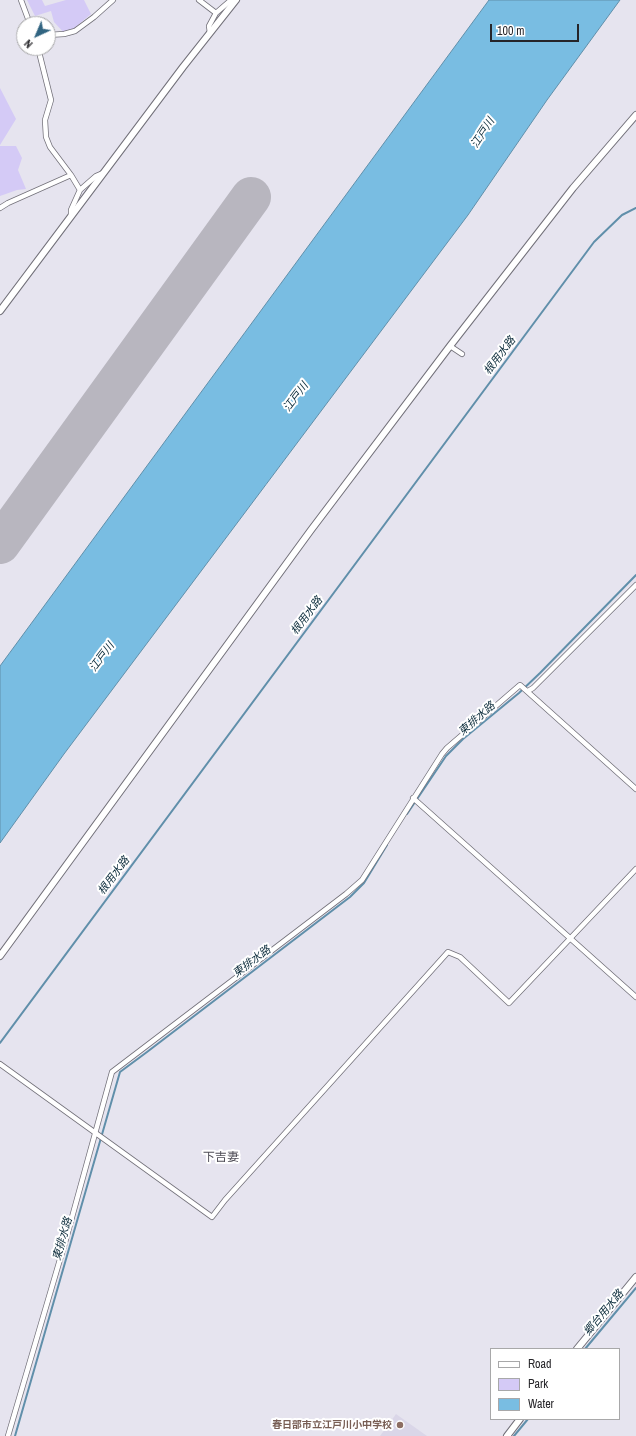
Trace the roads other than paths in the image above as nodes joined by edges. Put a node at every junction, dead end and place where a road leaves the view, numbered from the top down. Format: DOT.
graph roads {
  1 [pos="21,0"];
  2 [pos="113,0"];
  3 [pos="199,0"];
  4 [pos="232,0"];
  5 [pos="236,0"];
  6 [pos="216,13"];
  7 [pos="27,16"];
  8 [pos="210,33"];
  9 [pos="56,34"];
  10 [pos="40,56"];
  11 [pos="636,116"];
  12 [pos="105,172"];
  13 [pos="71,175"];
  14 [pos="80,190"];
  15 [pos="0,208"];
  16 [pos="71,216"];
  17 [pos="0,311"];
  18 [pos="450,346"];
  19 [pos="462,354"];
  20 [pos="636,584"];
  21 [pos="525,689"];
  22 [pos="636,789"];
  23 [pos="413,798"];
  24 [pos="636,869"];
  25 [pos="570,939"];
  26 [pos="0,956"];
  27 [pos="636,997"];
  28 [pos="0,1064"];
  29 [pos="96,1133"];
  30 [pos="636,1277"];
  31 [pos="578,1348"];
  32 [pos="519,1420"];
  33 [pos="8,1436"];
  34 [pos="507,1436"];
  1 -- 7 [label="street"];
  2 -- 9 [label="street"];
  3 -- 6 [label="street"];
  4 -- 6 [label="street"];
  5 -- 8 [label="street"];
  6 -- 8 [label="street"];
  8 -- 12 [label="street"];
  10 -- 13 [label="street"];
  11 -- 18 [label="street"];
  12 -- 14 [label="street"];
  12 -- 16 [label="street"];
  13 -- 14 [label="street"];
  13 -- 15 [label="street"];
  14 -- 16 [label="street"];
  16 -- 17 [label="street"];
  18 -- 19 [label="street"];
  18 -- 26 [label="street"];
  20 -- 21 [label="street"];
  21 -- 22 [label="street"];
  21 -- 23 [label="street"];
  23 -- 25 [label="street"];
  23 -- 29 [label="street"];
  24 -- 25 [label="street"];
  25 -- 27 [label="street"];
  25 -- 29 [label="street"];
  28 -- 29 [label="street"];
  29 -- 33 [label="street"];
  30 -- 31 [label="street"];
  32 -- 34 [label="street"];
}
